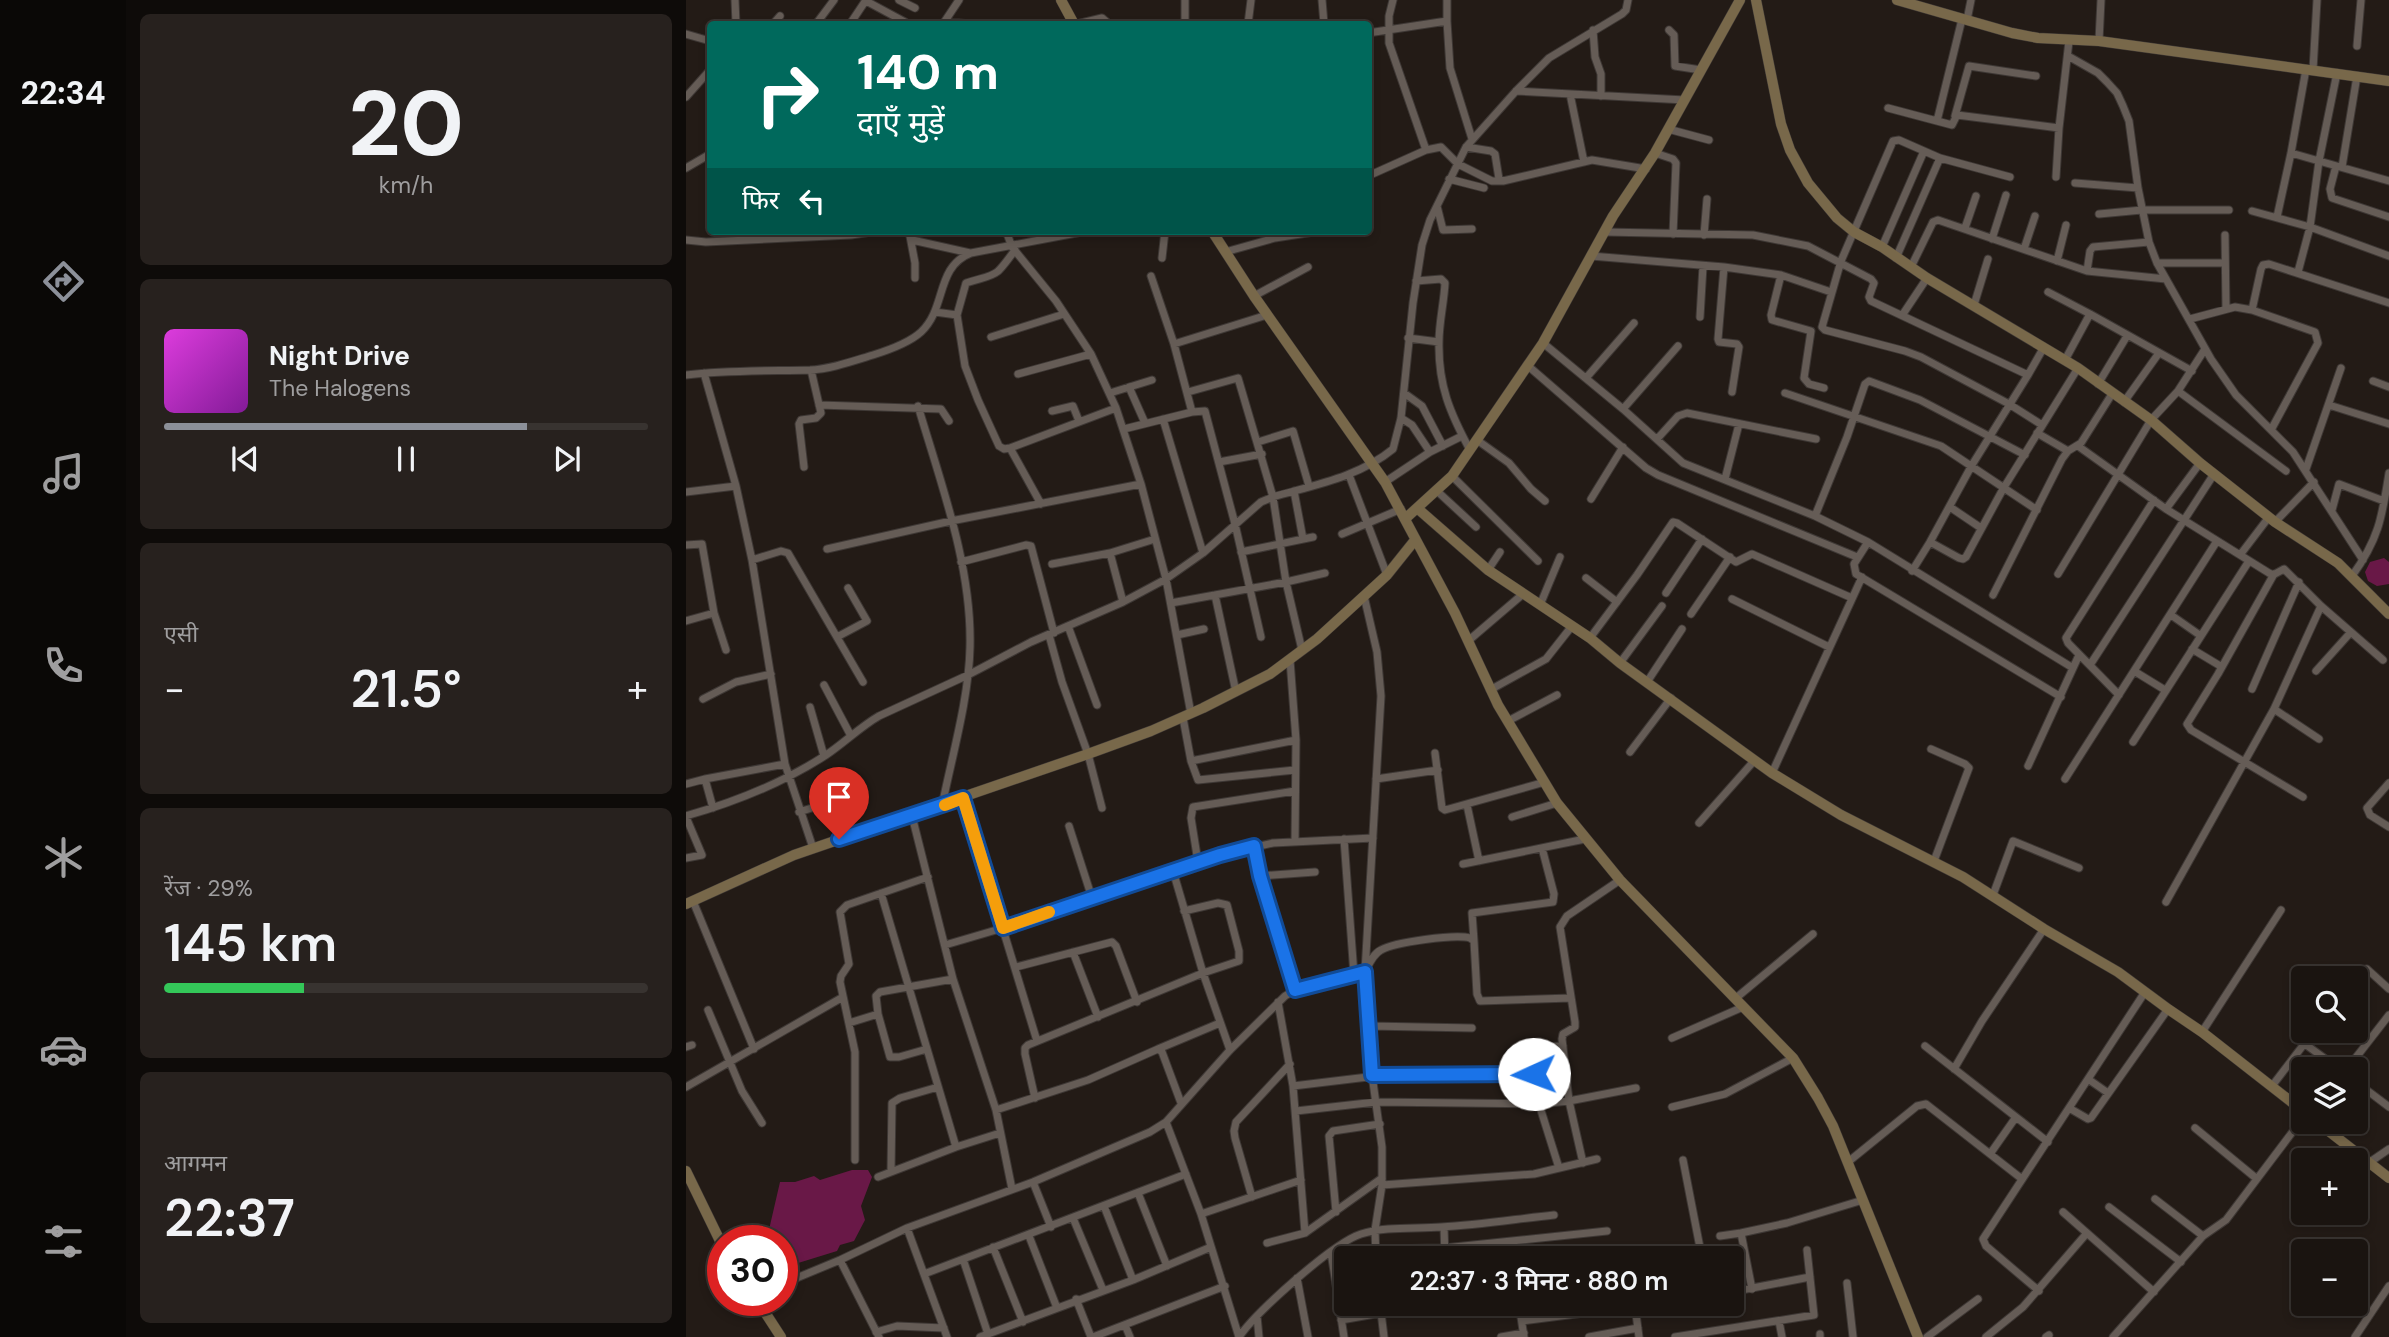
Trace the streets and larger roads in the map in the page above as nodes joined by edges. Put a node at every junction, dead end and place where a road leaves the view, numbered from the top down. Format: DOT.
graph roads {
  1 [pos="735,0"];
  2 [pos="834,0"];
  3 [pos="866,0"];
  4 [pos="900,0"];
  5 [pos="959,0"];
  6 [pos="1061,0"];
  7 [pos="1185,0"];
  8 [pos="1251,0"];
  9 [pos="1322,0"];
  10 [pos="1393,0"];
  11 [pos="1447,0"];
  12 [pos="1628,0"];
  13 [pos="1740,0"];
  14 [pos="1756,0"];
  15 [pos="1897,0"];
  16 [pos="1971,0"];
  17 [pos="2101,0"];
  18 [pos="2317,0"];
  19 [pos="2361,0"];
  20 [pos="915,8"];
  21 [pos="780,16"];
  22 [pos="1964,20"];
  23 [pos="736,21"];
  24 [pos="776,21"];
  25 [pos="818,21"];
  26 [pos="852,21"];
  27 [pos="903,21"];
  28 [pos="945,21"];
  29 [pos="1073,21"];
  30 [pos="1088,21"];
  31 [pos="1106,21"];
  32 [pos="1185,21"];
  33 [pos="1248,21"];
  34 [pos="1324,21"];
  35 [pos="1447,21"];
  36 [pos="1388,30"];
  37 [pos="1593,30"];
  38 [pos="1669,30"];
  39 [pos="1372,32"];
  40 [pos="686,34"];
  41 [pos="707,40"];
  42 [pos="2069,41"];
  43 [pos="2099,41"];
  44 [pos="2357,46"];
  45 [pos="2068,56"];
  46 [pos="1701,70"];
  47 [pos="2309,70"];
  48 [pos="707,73"];
  49 [pos="2337,73"];
  50 [pos="2036,76"];
  51 [pos="2357,76"];
  52 [pos="2389,81"];
  53 [pos="1516,90"];
  54 [pos="1570,94"];
  55 [pos="1601,96"];
  56 [pos="686,97"];
  57 [pos="1685,100"];
  58 [pos="1888,108"];
  59 [pos="1955,116"];
  60 [pos="1937,121"];
  61 [pos="2059,128"];
  62 [pos="1668,129"];
  63 [pos="1472,139"];
  64 [pos="1709,140"];
  65 [pos="1466,147"];
  66 [pos="1426,150"];
  67 [pos="1924,151"];
  68 [pos="1656,153"];
  69 [pos="2291,153"];
  70 [pos="707,155"];
  71 [pos="1940,158"];
  72 [pos="2319,161"];
  73 [pos="1584,162"];
  74 [pos="1458,164"];
  75 [pos="2339,167"];
  76 [pos="686,168"];
  77 [pos="1646,169"];
  78 [pos="1372,174"];
  79 [pos="2010,177"];
  80 [pos="2056,177"];
  81 [pos="1450,179"];
  82 [pos="1501,181"];
  83 [pos="2389,181"];
  84 [pos="2075,183"];
  85 [pos="1484,188"];
  86 [pos="2138,188"];
  87 [pos="2006,195"];
  88 [pos="1976,197"];
  89 [pos="1707,199"];
  90 [pos="1437,206"];
  91 [pos="2142,210"];
  92 [pos="2228,210"];
  93 [pos="2252,211"];
  94 [pos="2099,214"];
  95 [pos="2035,216"];
  96 [pos="2277,217"];
  97 [pos="2389,217"];
  98 [pos="2066,225"];
  99 [pos="2310,227"];
  100 [pos="1965,228"];
  101 [pos="1472,229"];
  102 [pos="1605,232"];
  103 [pos="1854,232"];
  104 [pos="1673,234"];
  105 [pos="851,235"];
  106 [pos="910,235"];
  107 [pos="1008,235"];
  108 [pos="1070,235"];
  109 [pos="1164,235"];
  110 [pos="1214,235"];
  111 [pos="1294,235"];
  112 [pos="1704,235"];
  113 [pos="2225,235"];
  114 [pos="1992,239"];
  115 [pos="686,240"];
  116 [pos="912,240"];
  117 [pos="2148,242"];
  118 [pos="1882,247"];
  119 [pos="1013,248"];
  120 [pos="2024,250"];
  121 [pos="1225,252"];
  122 [pos="971,253"];
  123 [pos="1591,256"];
  124 [pos="2389,256"];
  125 [pos="1161,258"];
  126 [pos="1896,258"];
  127 [pos="1989,259"];
  128 [pos="1841,261"];
  129 [pos="2057,261"];
  130 [pos="2157,263"];
  131 [pos="2225,263"];
  132 [pos="1703,266"];
  133 [pos="1308,267"];
  134 [pos="1724,267"];
  135 [pos="1911,267"];
  136 [pos="2087,271"];
  137 [pos="2298,272"];
  138 [pos="1781,275"];
  139 [pos="1151,276"];
  140 [pos="915,278"];
  141 [pos="1927,278"];
  142 [pos="2166,279"];
  143 [pos="1416,281"];
  144 [pos="1831,292"];
  145 [pos="2048,292"];
  146 [pos="1254,296"];
  147 [pos="2389,303"];
  148 [pos="1974,305"];
  149 [pos="2226,308"];
  150 [pos="2252,310"];
  151 [pos="934,312"];
  152 [pos="1064,314"];
  153 [pos="1903,314"];
  154 [pos="2090,314"];
  155 [pos="957,315"];
  156 [pos="1267,315"];
  157 [pos="1700,317"];
  158 [pos="2190,319"];
  159 [pos="1634,323"];
  160 [pos="2127,336"];
  161 [pos="991,338"];
  162 [pos="1408,338"];
  163 [pos="1439,342"];
  164 [pos="1543,343"];
  165 [pos="1174,344"];
  166 [pos="1678,346"];
  167 [pos="2044,347"];
  168 [pos="2205,349"];
  169 [pos="2159,353"];
  170 [pos="1091,354"];
  171 [pos="2065,360"];
  172 [pos="1527,365"];
  173 [pos="2078,368"];
  174 [pos="2341,368"];
  175 [pos="811,370"];
  176 [pos="2192,371"];
  177 [pos="704,373"];
  178 [pos="1018,374"];
  179 [pos="686,375"];
  180 [pos="2028,375"];
  181 [pos="1586,378"];
  182 [pos="1152,380"];
  183 [pos="2373,381"];
  184 [pos="2098,384"];
  185 [pos="1129,387"];
  186 [pos="2389,387"];
  187 [pos="1824,388"];
  188 [pos="2178,391"];
  189 [pos="1188,392"];
  190 [pos="1732,392"];
  191 [pos="1110,393"];
  192 [pos="1404,393"];
  193 [pos="1785,393"];
  194 [pos="2112,394"];
  195 [pos="2124,401"];
  196 [pos="2009,404"];
  197 [pos="819,405"];
  198 [pos="2329,405"];
  199 [pos="918,406"];
  200 [pos="1116,408"];
  201 [pos="1623,409"];
  202 [pos="1052,411"];
  203 [pos="1192,412"];
  204 [pos="1854,415"];
  205 [pos="1401,418"];
  206 [pos="1163,419"];
  207 [pos="948,421"];
  208 [pos="1079,421"];
  209 [pos="2151,421"];
  210 [pos="1145,423"];
  211 [pos="1739,424"];
  212 [pos="2389,424"];
  213 [pos="2042,425"];
  214 [pos="1124,429"];
  215 [pos="2271,430"];
  216 [pos="2037,433"];
  217 [pos="1990,435"];
  218 [pos="1462,436"];
  219 [pos="1657,439"];
  220 [pos="1816,439"];
  221 [pos="1477,440"];
  222 [pos="1258,442"];
  223 [pos="1443,446"];
  224 [pos="2078,446"];
  225 [pos="1623,447"];
  226 [pos="1010,448"];
  227 [pos="1470,450"];
  228 [pos="2068,451"];
  229 [pos="1430,452"];
  230 [pos="1262,454"];
  231 [pos="2025,454"];
  232 [pos="1219,462"];
  233 [pos="1373,463"];
  234 [pos="2200,463"];
  235 [pos="1972,465"];
  236 [pos="804,467"];
  237 [pos="2306,469"];
  238 [pos="2286,471"];
  239 [pos="2389,473"];
  240 [pos="2214,474"];
  241 [pos="1349,475"];
  242 [pos="1452,476"];
  243 [pos="2119,476"];
  244 [pos="1725,479"];
  245 [pos="1385,482"];
  246 [pos="2314,482"];
  247 [pos="1141,484"];
  248 [pos="736,486"];
  249 [pos="1309,486"];
  250 [pos="2003,489"];
  251 [pos="1294,491"];
  252 [pos="1437,491"];
  253 [pos="686,492"];
  254 [pos="1273,497"];
  255 [pos="1591,499"];
  256 [pos="2154,500"];
  257 [pos="1545,501"];
  258 [pos="2384,501"];
  259 [pos="1041,504"];
  260 [pos="1950,507"];
  261 [pos="1417,508"];
  262 [pos="2166,509"];
  263 [pos="2037,510"];
  264 [pos="2332,510"];
  265 [pos="1403,514"];
  266 [pos="1815,516"];
  267 [pos="2272,519"];
  268 [pos="2184,520"];
  269 [pos="951,521"];
  270 [pos="1235,524"];
  271 [pos="2380,524"];
  272 [pos="1366,525"];
  273 [pos="1476,527"];
  274 [pos="1981,528"];
  275 [pos="2389,528"];
  276 [pos="1342,534"];
  277 [pos="1313,537"];
  278 [pos="1155,539"];
  279 [pos="1303,539"];
  280 [pos="1702,539"];
  281 [pos="1415,540"];
  282 [pos="2217,541"];
  283 [pos="1868,542"];
  284 [pos="1930,542"];
  285 [pos="1281,544"];
  286 [pos="686,545"];
  287 [pos="827,549"];
  288 [pos="1241,552"];
  289 [pos="1500,552"];
  290 [pos="1110,553"];
  291 [pos="1203,553"];
  292 [pos="2240,555"];
  293 [pos="1560,557"];
  294 [pos="1730,557"];
  295 [pos="1857,558"];
  296 [pos="2364,559"];
  297 [pos="752,560"];
  298 [pos="1538,561"];
  299 [pos="2249,561"];
  300 [pos="961,562"];
  301 [pos="1052,564"];
  302 [pos="1488,570"];
  303 [pos="1912,571"];
  304 [pos="1325,573"];
  305 [pos="2058,573"];
  306 [pos="2274,574"];
  307 [pos="1387,575"];
  308 [pos="2352,576"];
  309 [pos="1862,577"];
  310 [pos="1586,578"];
  311 [pos="1166,579"];
  312 [pos="1286,582"];
  313 [pos="2299,582"];
  314 [pos="848,588"];
  315 [pos="1249,590"];
  316 [pos="1666,593"];
  317 [pos="1523,594"];
  318 [pos="1215,595"];
  319 [pos="1993,595"];
  320 [pos="1364,596"];
  321 [pos="1852,598"];
  322 [pos="1732,599"];
  323 [pos="1123,602"];
  324 [pos="1171,603"];
  325 [pos="1617,603"];
  326 [pos="1540,605"];
  327 [pos="1662,606"];
  328 [pos="2321,606"];
  329 [pos="714,613"];
  330 [pos="1691,614"];
  331 [pos="2389,614"];
  332 [pos="2171,615"];
  333 [pos="686,621"];
  334 [pos="1068,626"];
  335 [pos="1573,626"];
  336 [pos="1204,629"];
  337 [pos="1682,629"];
  338 [pos="2351,632"];
  339 [pos="1051,634"];
  340 [pos="1177,635"];
  341 [pos="2201,636"];
  342 [pos="837,637"];
  343 [pos="1261,637"];
  344 [pos="1590,638"];
  345 [pos="1468,641"];
  346 [pos="1829,647"];
  347 [pos="2192,649"];
  348 [pos="726,650"];
  349 [pos="1302,650"];
  350 [pos="2080,655"];
  351 [pos="1290,660"];
  352 [pos="2383,660"];
  353 [pos="1620,663"];
  354 [pos="2090,665"];
  355 [pos="2222,667"];
  356 [pos="2073,668"];
  357 [pos="2134,671"];
  358 [pos="2316,671"];
  359 [pos="771,674"];
  360 [pos="968,675"];
  361 [pos="863,682"];
  362 [pos="1647,682"];
  363 [pos="824,685"];
  364 [pos="2252,689"];
  365 [pos="1490,690"];
  366 [pos="2165,690"];
  367 [pos="1236,692"];
  368 [pos="1557,695"];
  369 [pos="2119,695"];
  370 [pos="2061,697"];
  371 [pos="1671,698"];
  372 [pos="703,699"];
  373 [pos="1097,705"];
  374 [pos="810,707"];
  375 [pos="2274,709"];
  376 [pos="1187,716"];
  377 [pos="1508,721"];
  378 [pos="851,736"];
  379 [pos="2319,739"];
  380 [pos="1296,740"];
  381 [pos="2133,742"];
  382 [pos="1931,749"];
  383 [pos="1630,752"];
  384 [pos="1434,753"];
  385 [pos="1088,754"];
  386 [pos="824,756"];
  387 [pos="1191,761"];
  388 [pos="1754,761"];
  389 [pos="2245,763"];
  390 [pos="785,764"];
  391 [pos="2028,766"];
  392 [pos="1295,770"];
  393 [pos="1438,770"];
  394 [pos="1772,773"];
  395 [pos="789,777"];
  396 [pos="705,779"];
  397 [pos="1376,779"];
  398 [pos="2065,779"];
  399 [pos="1545,782"];
  400 [pos="2389,783"];
  401 [pos="686,784"];
  402 [pos="1295,792"];
  403 [pos="2303,797"];
  404 [pos="963,798"];
  405 [pos="837,800"];
  406 [pos="1557,803"];
  407 [pos="1468,805"];
  408 [pos="942,806"];
  409 [pos="713,808"];
  410 [pos="1102,808"];
  411 [pos="799,812"];
  412 [pos="686,816"];
  413 [pos="912,816"];
  414 [pos="1512,817"];
  415 [pos="1699,823"];
  416 [pos="1069,826"];
  417 [pos="2389,827"];
  418 [pos="1373,838"];
  419 [pos="1344,839"];
  420 [pos="1585,839"];
  421 [pos="1295,841"];
  422 [pos="1254,846"];
  423 [pos="813,848"];
  424 [pos="1542,848"];
  425 [pos="686,858"];
  426 [pos="1479,861"];
  427 [pos="1934,861"];
  428 [pos="1198,862"];
  429 [pos="1464,864"];
  430 [pos="2079,868"];
  431 [pos="1172,871"];
  432 [pos="1315,872"];
  433 [pos="1260,876"];
  434 [pos="928,877"];
  435 [pos="1620,880"];
  436 [pos="881,893"];
  437 [pos="1993,895"];
  438 [pos="1092,898"];
  439 [pos="688,901"];
  440 [pos="2166,902"];
  441 [pos="2281,910"];
  442 [pos="1184,911"];
  443 [pos="1003,928"];
  444 [pos="2044,929"];
  445 [pos="1813,934"];
  446 [pos="1474,941"];
  447 [pos="945,945"];
  448 [pos="1073,952"];
  449 [pos="1016,967"];
  450 [pos="2368,970"];
  451 [pos="1365,972"];
  452 [pos="1203,973"];
  453 [pos="1354,975"];
  454 [pos="954,979"];
  455 [pos="909,988"];
  456 [pos="2389,989"];
  457 [pos="1295,990"];
  458 [pos="2145,992"];
  459 [pos="843,997"];
  460 [pos="1571,998"];
  461 [pos="1736,998"];
  462 [pos="1137,1002"];
  463 [pos="1278,1002"];
  464 [pos="1743,1007"];
  465 [pos="2168,1009"];
  466 [pos="708,1010"];
  467 [pos="878,1014"];
  468 [pos="2389,1015"];
  469 [pos="1098,1017"];
  470 [pos="849,1023"];
  471 [pos="1220,1023"];
  472 [pos="1370,1026"];
  473 [pos="1472,1028"];
  474 [pos="2203,1032"];
  475 [pos="1672,1038"];
  476 [pos="1037,1041"];
  477 [pos="2305,1044"];
  478 [pos="1563,1046"];
  479 [pos="1925,1046"];
  480 [pos="754,1049"];
  481 [pos="927,1049"];
  482 [pos="1158,1049"];
  483 [pos="1230,1050"];
  484 [pos="2323,1057"];
  485 [pos="2356,1057"];
  486 [pos="1793,1058"];
  487 [pos="730,1063"];
  488 [pos="1290,1064"];
  489 [pos="1954,1069"];
  490 [pos="1534,1074"];
  491 [pos="1372,1075"];
  492 [pos="2088,1079"];
  493 [pos="1293,1086"];
  494 [pos="2272,1086"];
  495 [pos="686,1087"];
  496 [pos="938,1087"];
  497 [pos="1636,1088"];
  498 [pos="2368,1091"];
  499 [pos="2108,1093"];
  500 [pos="1035,1098"];
  501 [pos="1569,1101"];
  502 [pos="2291,1101"];
  503 [pos="1376,1102"];
  504 [pos="1181,1103"];
  505 [pos="1539,1104"];
  506 [pos="1672,1107"];
  507 [pos="2389,1107"];
  508 [pos="2069,1108"];
  509 [pos="996,1110"];
  510 [pos="1296,1111"];
  511 [pos="2016,1117"];
  512 [pos="1166,1122"];
  513 [pos="762,1123"];
  514 [pos="1380,1124"];
  515 [pos="2194,1128"];
  516 [pos="1000,1133"];
  517 [pos="2291,1134"];
  518 [pos="2333,1134"];
  519 [pos="2048,1142"];
  520 [pos="956,1147"];
  521 [pos="2389,1149"];
  522 [pos="1990,1154"];
  523 [pos="1597,1159"];
  524 [pos="855,1160"];
  525 [pos="1683,1160"];
  526 [pos="1848,1162"];
  527 [pos="2370,1162"];
  528 [pos="1583,1163"];
  529 [pos="1559,1168"];
  530 [pos="686,1171"];
  531 [pos="891,1171"];
  532 [pos="1186,1174"];
  533 [pos="878,1177"];
  534 [pos="2389,1178"];
  535 [pos="2022,1179"];
  536 [pos="2257,1179"];
  537 [pos="1301,1180"];
  538 [pos="1034,1182"];
  539 [pos="1382,1182"];
  540 [pos="1012,1189"];
  541 [pos="1138,1193"];
  542 [pos="1252,1197"];
  543 [pos="2155,1199"];
  544 [pos="1863,1200"];
  545 [pos="1104,1206"];
  546 [pos="2109,1207"];
  547 [pos="1336,1212"];
  548 [pos="2063,1212"];
  549 [pos="1201,1214"];
  550 [pos="1554,1215"];
  551 [pos="1073,1218"];
  552 [pos="712,1225"];
  553 [pos="1051,1227"];
  554 [pos="1444,1227"];
  555 [pos="907,1228"];
  556 [pos="1375,1230"];
  557 [pos="1606,1231"];
  558 [pos="1305,1233"];
  559 [pos="1741,1233"];
  560 [pos="2087,1233"];
  561 [pos="1028,1236"];
  562 [pos="1720,1236"];
  563 [pos="2203,1236"];
  564 [pos="1267,1243"];
  565 [pos="1375,1246"];
  566 [pos="1444,1246"];
  567 [pos="1463,1246"];
  568 [pos="1700,1246"];
  569 [pos="993,1247"];
  570 [pos="1211,1247"];
  571 [pos="1807,1250"];
  572 [pos="1331,1252"];
  573 [pos="963,1259"];
  574 [pos="840,1260"];
  575 [pos="2182,1262"];
  576 [pos="1167,1266"];
  577 [pos="924,1274"];
  578 [pos="798,1277"];
  579 [pos="1811,1278"];
  580 [pos="1297,1279"];
  581 [pos="1133,1280"];
  582 [pos="1847,1283"];
  583 [pos="1224,1286"];
  584 [pos="2389,1286"];
  585 [pos="1752,1289"];
  586 [pos="1103,1290"];
  587 [pos="2039,1290"];
  588 [pos="1744,1291"];
  589 [pos="2154,1292"];
  590 [pos="1076,1299"];
  591 [pos="1978,1299"];
  592 [pos="1057,1307"];
  593 [pos="767,1316"];
  594 [pos="1257,1316"];
  595 [pos="1364,1316"];
  596 [pos="1381,1316"];
  597 [pos="1521,1316"];
  598 [pos="1560,1316"];
  599 [pos="1636,1316"];
  600 [pos="1341,1320"];
  601 [pos="1522,1321"];
  602 [pos="1779,1321"];
  603 [pos="1023,1322"];
  604 [pos="1125,1325"];
  605 [pos="1749,1326"];
  606 [pos="944,1328"];
  607 [pos="1638,1328"];
  608 [pos="877,1332"];
  609 [pos="1709,1334"];
  610 [pos="1524,1335"];
  611 [pos="984,1336"];
  612 [pos="781,1337"];
  613 [pos="947,1337"];
  614 [pos="1092,1337"];
  615 [pos="1130,1337"];
  616 [pos="1239,1337"];
  617 [pos="1259,1337"];
  618 [pos="1307,1337"];
  619 [pos="1344,1337"];
  620 [pos="1384,1337"];
  621 [pos="1501,1337"];
  622 [pos="1589,1337"];
  623 [pos="1639,1337"];
  624 [pos="1675,1337"];
  625 [pos="1750,1337"];
  626 [pos="1782,1337"];
  627 [pos="1853,1337"];
  628 [pos="1918,1337"];
  629 [pos="1927,1337"];
  630 [pos="1986,1337"];
  631 [pos="2113,1337"];
  632 [pos="2355,1337"];
  1 -- 23 [label="street"];
  2 -- 25 [label="street"];
  3 -- 26 [label="street"];
  3 -- 27 [label="street"];
  4 -- 20 [label="street"];
  5 -- 28 [label="street"];
  6 -- 29 [label="street"];
  7 -- 32 [label="street"];
  8 -- 33 [label="street"];
  9 -- 34 [label="street"];
  10 -- 36 [label="street"];
  11 -- 35 [label="street"];
  12 -- 37 [label="street"];
  13 -- 46 [label="street"];
  14 -- 103 [label="street"];
  15 -- 22 [label="street"];
  16 -- 22 [label="street"];
  17 -- 43 [label="street"];
  18 -- 47 [label="street"];
  19 -- 44 [label="street"];
  21 -- 24 [label="street"];
  22 -- 42 [label="street"];
  22 -- 60 [label="street"];
  30 -- 31 [label="street"];
  35 -- 36 [label="street"];
  35 -- 63 [label="street"];
  36 -- 39 [label="street"];
  36 -- 66 [label="street"];
  37 -- 53 [label="street"];
  37 -- 55 [label="street"];
  38 -- 46 [label="street"];
  40 -- 41 [label="street"];
  42 -- 43 [label="street"];
  42 -- 45 [label="street"];
  43 -- 47 [label="street"];
  45 -- 61 [label="street"];
  45 -- 86 [label="street"];
  46 -- 57 [label="street"];
  47 -- 49 [label="street"];
  47 -- 69 [label="street"];
  48 -- 56 [label="street"];
  49 -- 51 [label="street"];
  49 -- 72 [label="street"];
  50 -- 59 [label="street"];
  51 -- 52 [label="street"];
  51 -- 75 [label="street"];
  53 -- 54 [label="street"];
  53 -- 63 [label="street"];
  54 -- 55 [label="street"];
  54 -- 73 [label="street"];
  55 -- 57 [label="street"];
  57 -- 62 [label="street"];
  58 -- 60 [label="street"];
  59 -- 60 [label="street"];
  59 -- 61 [label="street"];
  61 -- 80 [label="street"];
  62 -- 64 [label="street"];
  62 -- 68 [label="street"];
  63 -- 65 [label="street"];
  65 -- 74 [label="street"];
  65 -- 82 [label="street"];
  66 -- 74 [label="street"];
  66 -- 78 [label="street"];
  67 -- 71 [label="street"];
  67 -- 103 [label="street"];
  67 -- 118 [label="street"];
  68 -- 77 [label="street"];
  68 -- 104 [label="street"];
  69 -- 72 [label="street"];
  69 -- 96 [label="street"];
  70 -- 76 [label="street"];
  71 -- 79 [label="street"];
  71 -- 126 [label="street"];
  72 -- 75 [label="street"];
  72 -- 99 [label="street"];
  73 -- 77 [label="street"];
  73 -- 82 [label="street"];
  74 -- 81 [label="street"];
  74 -- 82 [label="street"];
  75 -- 83 [label="street"];
  75 -- 97 [label="street"];
  77 -- 102 [label="street"];
  81 -- 85 [label="street"];
  81 -- 90 [label="street"];
  84 -- 86 [label="street"];
  86 -- 91 [label="street"];
  87 -- 114 [label="street"];
  88 -- 100 [label="street"];
  89 -- 112 [label="street"];
  90 -- 101 [label="street"];
  90 -- 143 [label="street"];
  91 -- 92 [label="street"];
  91 -- 94 [label="street"];
  91 -- 117 [label="street"];
  93 -- 96 [label="street"];
  95 -- 120 [label="street"];
  96 -- 99 [label="street"];
  98 -- 129 [label="street"];
  99 -- 124 [label="street"];
  99 -- 137 [label="street"];
  100 -- 114 [label="street"];
  100 -- 135 [label="street"];
  102 -- 104 [label="street"];
  102 -- 123 [label="street"];
  103 -- 118 [label="street"];
  103 -- 128 [label="street"];
  104 -- 112 [label="street"];
  105 -- 115 [label="street"];
  106 -- 116 [label="street"];
  107 -- 119 [label="street"];
  108 -- 119 [label="street"];
  109 -- 125 [label="street"];
  110 -- 121 [label="street"];
  111 -- 121 [label="street"];
  112 -- 128 [label="street"];
  113 -- 131 [label="street"];
  114 -- 120 [label="street"];
  116 -- 122 [label="street"];
  116 -- 140 [label="street"];
  117 -- 130 [label="street"];
  117 -- 136 [label="street"];
  118 -- 126 [label="street"];
  119 -- 122 [label="street"];
  119 -- 152 [label="street"];
  119 -- 155 [label="street"];
  120 -- 129 [label="street"];
  121 -- 146 [label="street"];
  122 -- 151 [label="street"];
  123 -- 132 [label="street"];
  123 -- 164 [label="street"];
  126 -- 135 [label="street"];
  127 -- 148 [label="street"];
  128 -- 144 [label="street"];
  128 -- 153 [label="street"];
  129 -- 136 [label="street"];
  130 -- 131 [label="street"];
  130 -- 142 [label="street"];
  131 -- 149 [label="street"];
  132 -- 134 [label="street"];
  132 -- 157 [label="street"];
  133 -- 146 [label="street"];
  134 -- 138 [label="street"];
  134 -- 190 [label="street"];
  135 -- 141 [label="street"];
  136 -- 142 [label="street"];
  137 -- 147 [label="street"];
  137 -- 150 [label="street"];
  138 -- 144 [label="street"];
  138 -- 187 [label="street"];
  139 -- 165 [label="street"];
  141 -- 148 [label="street"];
  141 -- 153 [label="street"];
  142 -- 158 [label="street"];
  143 -- 162 [label="street"];
  143 -- 163 [label="street"];
  144 -- 196 [label="street"];
  145 -- 154 [label="street"];
  146 -- 156 [label="street"];
  148 -- 167 [label="street"];
  149 -- 150 [label="street"];
  149 -- 158 [label="street"];
  150 -- 215 [label="street"];
  151 -- 155 [label="street"];
  151 -- 175 [label="street"];
  152 -- 161 [label="street"];
  152 -- 170 [label="street"];
  153 -- 180 [label="street"];
  154 -- 160 [label="street"];
  154 -- 171 [label="street"];
  155 -- 226 [label="street"];
  156 -- 165 [label="street"];
  156 -- 233 [label="street"];
  158 -- 168 [label="street"];
  159 -- 181 [label="street"];
  160 -- 169 [label="street"];
  160 -- 184 [label="street"];
  162 -- 163 [label="street"];
  162 -- 192 [label="street"];
  163 -- 218 [label="street"];
  164 -- 172 [label="street"];
  164 -- 181 [label="street"];
  165 -- 189 [label="street"];
  166 -- 201 [label="street"];
  167 -- 171 [label="street"];
  167 -- 180 [label="street"];
  168 -- 176 [label="street"];
  168 -- 215 [label="street"];
  169 -- 176 [label="street"];
  169 -- 195 [label="street"];
  170 -- 178 [label="street"];
  170 -- 191 [label="street"];
  171 -- 173 [label="street"];
  172 -- 221 [label="street"];
  172 -- 225 [label="street"];
  173 -- 184 [label="street"];
  173 -- 213 [label="street"];
  174 -- 198 [label="street"];
  175 -- 177 [label="street"];
  175 -- 197 [label="street"];
  176 -- 188 [label="street"];
  177 -- 179 [label="street"];
  177 -- 248 [label="street"];
  180 -- 196 [label="street"];
  181 -- 201 [label="street"];
  182 -- 185 [label="street"];
  183 -- 186 [label="street"];
  184 -- 194 [label="street"];
  185 -- 191 [label="street"];
  185 -- 210 [label="street"];
  188 -- 209 [label="street"];
  188 -- 238 [label="street"];
  189 -- 203 [label="street"];
  189 -- 222 [label="street"];
  191 -- 200 [label="street"];
  192 -- 205 [label="street"];
  192 -- 223 [label="street"];
  193 -- 204 [label="street"];
  194 -- 195 [label="street"];
  194 -- 224 [label="street"];
  195 -- 209 [label="street"];
  196 -- 213 [label="street"];
  196 -- 217 [label="street"];
  197 -- 199 [label="street"];
  197 -- 236 [label="street"];
  198 -- 212 [label="street"];
  198 -- 237 [label="street"];
  199 -- 207 [label="street"];
  199 -- 269 [label="street"];
  200 -- 208 [label="street"];
  200 -- 214 [label="street"];
  201 -- 219 [label="street"];
  202 -- 208 [label="street"];
  203 -- 206 [label="street"];
  203 -- 232 [label="street"];
  204 -- 217 [label="street"];
  204 -- 235 [label="street"];
  204 -- 266 [label="street"];
  205 -- 229 [label="street"];
  205 -- 233 [label="street"];
  206 -- 210 [label="street"];
  206 -- 291 [label="street"];
  208 -- 226 [label="street"];
  209 -- 234 [label="street"];
  209 -- 243 [label="street"];
  210 -- 214 [label="street"];
  211 -- 219 [label="street"];
  211 -- 220 [label="street"];
  211 -- 244 [label="street"];
  213 -- 216 [label="street"];
  214 -- 247 [label="street"];
  215 -- 237 [label="street"];
  216 -- 228 [label="street"];
  216 -- 231 [label="street"];
  217 -- 231 [label="street"];
  217 -- 235 [label="street"];
  218 -- 223 [label="street"];
  218 -- 227 [label="street"];
  219 -- 244 [label="street"];
  221 -- 227 [label="street"];
  221 -- 257 [label="street"];
  222 -- 230 [label="street"];
  222 -- 249 [label="street"];
  223 -- 229 [label="street"];
  224 -- 228 [label="street"];
  224 -- 243 [label="street"];
  225 -- 255 [label="street"];
  225 -- 295 [label="street"];
  226 -- 259 [label="street"];
  227 -- 242 [label="street"];
  228 -- 263 [label="street"];
  229 -- 245 [label="street"];
  230 -- 232 [label="street"];
  230 -- 254 [label="street"];
  231 -- 250 [label="street"];
  232 -- 270 [label="street"];
  233 -- 241 [label="street"];
  233 -- 245 [label="street"];
  234 -- 240 [label="street"];
  234 -- 262 [label="street"];
  235 -- 250 [label="street"];
  235 -- 260 [label="street"];
  237 -- 246 [label="street"];
  239 -- 258 [label="street"];
  240 -- 267 [label="street"];
  240 -- 268 [label="street"];
  241 -- 249 [label="street"];
  241 -- 272 [label="street"];
  242 -- 252 [label="street"];
  242 -- 298 [label="street"];
  243 -- 256 [label="street"];
  243 -- 305 [label="street"];
  244 -- 266 [label="street"];
  245 -- 265 [label="street"];
  246 -- 264 [label="street"];
  246 -- 267 [label="street"];
  247 -- 259 [label="street"];
  247 -- 278 [label="street"];
  248 -- 253 [label="street"];
  248 -- 297 [label="street"];
  249 -- 251 [label="street"];
  250 -- 263 [label="street"];
  250 -- 274 [label="street"];
  251 -- 254 [label="street"];
  251 -- 279 [label="street"];
  252 -- 261 [label="street"];
  252 -- 273 [label="street"];
  254 -- 270 [label="street"];
  254 -- 285 [label="street"];
  256 -- 262 [label="street"];
  256 -- 350 [label="street"];
  258 -- 264 [label="street"];
  258 -- 271 [label="street"];
  259 -- 269 [label="street"];
  260 -- 274 [label="street"];
  260 -- 284 [label="street"];
  261 -- 265 [label="street"];
  261 -- 302 [label="street"];
  262 -- 268 [label="street"];
  263 -- 319 [label="street"];
  264 -- 296 [label="street"];
  265 -- 272 [label="street"];
  265 -- 281 [label="street"];
  266 -- 283 [label="street"];
  267 -- 292 [label="street"];
  267 -- 308 [label="street"];
  268 -- 282 [label="street"];
  268 -- 354 [label="street"];
  269 -- 287 [label="street"];
  269 -- 300 [label="street"];
  270 -- 288 [label="street"];
  270 -- 291 [label="street"];
  271 -- 275 [label="street"];
  271 -- 296 [label="street"];
  272 -- 276 [label="street"];
  272 -- 307 [label="street"];
  274 -- 284 [label="street"];
  277 -- 279 [label="street"];
  278 -- 290 [label="street"];
  278 -- 311 [label="street"];
  279 -- 285 [label="street"];
  280 -- 294 [label="street"];
  280 -- 316 [label="street"];
  280 -- 325 [label="street"];
  281 -- 307 [label="street"];
  281 -- 345 [label="street"];
  282 -- 292 [label="street"];
  282 -- 332 [label="street"];
  283 -- 295 [label="street"];
  283 -- 303 [label="street"];
  284 -- 303 [label="street"];
  285 -- 288 [label="street"];
  285 -- 312 [label="street"];
  286 -- 329 [label="street"];
  288 -- 315 [label="street"];
  289 -- 302 [label="street"];
  290 -- 301 [label="street"];
  290 -- 323 [label="street"];
  291 -- 311 [label="street"];
  292 -- 299 [label="street"];
  293 -- 326 [label="street"];
  294 -- 321 [label="street"];
  294 -- 330 [label="street"];
  295 -- 309 [label="street"];
  296 -- 308 [label="street"];
  297 -- 342 [label="street"];
  297 -- 359 [label="street"];
  299 -- 306 [label="street"];
  299 -- 341 [label="street"];
  300 -- 339 [label="street"];
  300 -- 360 [label="street"];
  302 -- 317 [label="street"];
  303 -- 356 [label="street"];
  304 -- 312 [label="street"];
  306 -- 313 [label="street"];
  306 -- 355 [label="street"];
  307 -- 320 [label="street"];
  308 -- 331 [label="street"];
  309 -- 321 [label="street"];
  309 -- 370 [label="street"];
  310 -- 325 [label="street"];
  311 -- 323 [label="street"];
  311 -- 324 [label="street"];
  312 -- 315 [label="street"];
  312 -- 349 [label="street"];
  313 -- 328 [label="street"];
  313 -- 364 [label="street"];
  314 -- 342 [label="street"];
  315 -- 318 [label="street"];
  315 -- 343 [label="street"];
  317 -- 326 [label="street"];
  317 -- 345 [label="street"];
  318 -- 324 [label="street"];
  318 -- 367 [label="street"];
  320 -- 349 [label="street"];
  320 -- 397 [label="street"];
  321 -- 346 [label="street"];
  322 -- 346 [label="street"];
  323 -- 334 [label="street"];
  324 -- 340 [label="street"];
  325 -- 344 [label="street"];
  326 -- 335 [label="street"];
  327 -- 353 [label="street"];
  328 -- 338 [label="street"];
  328 -- 375 [label="street"];
  329 -- 333 [label="street"];
  329 -- 348 [label="street"];
  332 -- 341 [label="street"];
  332 -- 357 [label="street"];
  334 -- 339 [label="street"];
  334 -- 373 [label="street"];
  335 -- 344 [label="street"];
  335 -- 365 [label="street"];
  336 -- 340 [label="street"];
  337 -- 362 [label="street"];
  338 -- 352 [label="street"];
  338 -- 358 [label="street"];
  339 -- 360 [label="street"];
  339 -- 385 [label="street"];
  340 -- 376 [label="street"];
  341 -- 347 [label="street"];
  342 -- 361 [label="street"];
  344 -- 353 [label="street"];
  345 -- 365 [label="street"];
  346 -- 394 [label="street"];
  347 -- 355 [label="street"];
  347 -- 366 [label="street"];
  349 -- 351 [label="street"];
  350 -- 354 [label="street"];
  350 -- 356 [label="street"];
  351 -- 367 [label="street"];
  351 -- 380 [label="street"];
  353 -- 362 [label="street"];
  354 -- 369 [label="street"];
  355 -- 389 [label="street"];
  356 -- 370 [label="street"];
  357 -- 366 [label="street"];
  357 -- 369 [label="street"];
  359 -- 372 [label="street"];
  359 -- 390 [label="street"];
  360 -- 378 [label="street"];
  360 -- 408 [label="street"];
  362 -- 371 [label="street"];
  363 -- 378 [label="street"];
  365 -- 377 [label="street"];
  366 -- 381 [label="street"];
  367 -- 376 [label="street"];
  368 -- 377 [label="street"];
  369 -- 398 [label="street"];
  370 -- 391 [label="street"];
  371 -- 383 [label="street"];
  371 -- 388 [label="street"];
  374 -- 386 [label="street"];
  375 -- 379 [label="street"];
  375 -- 389 [label="street"];
  376 -- 385 [label="street"];
  376 -- 387 [label="street"];
  377 -- 399 [label="street"];
  378 -- 386 [label="street"];
  380 -- 387 [label="street"];
  380 -- 392 [label="street"];
  382 -- 427 [label="street"];
  384 -- 393 [label="street"];
  385 -- 404 [label="street"];
  385 -- 410 [label="street"];
  386 -- 395 [label="street"];
  387 -- 392 [label="street"];
  388 -- 394 [label="street"];
  388 -- 415 [label="street"];
  389 -- 403 [label="street"];
  389 -- 440 [label="street"];
  390 -- 395 [label="street"];
  390 -- 396 [label="street"];
  392 -- 402 [label="street"];
  393 -- 397 [label="street"];
  393 -- 407 [label="street"];
  394 -- 427 [label="street"];
  395 -- 409 [label="street"];
  395 -- 411 [label="street"];
  396 -- 401 [label="street"];
  396 -- 409 [label="street"];
  397 -- 418 [label="street"];
  399 -- 406 [label="street"];
  399 -- 407 [label="street"];
  400 -- 417 [label="street"];
  402 -- 421 [label="street"];
  402 -- 428 [label="street"];
  404 -- 408 [label="street"];
  404 -- 443 [label="street"];
  405 -- 411 [label="street"];
  406 -- 414 [label="street"];
  406 -- 420 [label="street"];
  407 -- 426 [label="street"];
  408 -- 413 [label="street"];
  409 -- 412 [label="street"];
  411 -- 423 [label="street"];
  412 -- 425 [label="street"];
  413 -- 423 [label="street"];
  413 -- 434 [label="street"];
  416 -- 438 [label="street"];
  418 -- 419 [label="street"];
  418 -- 451 [label="street"];
  419 -- 421 [label="street"];
  419 -- 453 [label="street"];
  420 -- 424 [label="street"];
  420 -- 435 [label="street"];
  421 -- 422 [label="street"];
  422 -- 428 [label="street"];
  422 -- 433 [label="street"];
  423 -- 439 [label="street"];
  424 -- 426 [label="street"];
  424 -- 446 [label="street"];
  426 -- 429 [label="street"];
  427 -- 437 [label="street"];
  428 -- 431 [label="street"];
  430 -- 437 [label="street"];
  431 -- 438 [label="street"];
  431 -- 442 [label="street"];
  432 -- 433 [label="street"];
  433 -- 457 [label="street"];
  434 -- 436 [label="street"];
  434 -- 447 [label="street"];
  435 -- 460 [label="street"];
  435 -- 461 [label="street"];
  436 -- 455 [label="street"];
  436 -- 459 [label="street"];
  437 -- 444 [label="street"];
  438 -- 443 [label="street"];
  439 -- 480 [label="street"];
  441 -- 474 [label="street"];
  442 -- 452 [label="street"];
  442 -- 452 [label="street"];
  443 -- 447 [label="street"];
  443 -- 449 [label="street"];
  444 -- 458 [label="street"];
  444 -- 489 [label="street"];
  445 -- 461 [label="street"];
  446 -- 451 [label="street"];
  446 -- 460 [label="street"];
  447 -- 454 [label="street"];
  448 -- 449 [label="street"];
  448 -- 462 [label="street"];
  448 -- 469 [label="street"];
  449 -- 476 [label="street"];
  450 -- 456 [label="street"];
  451 -- 453 [label="street"];
  451 -- 472 [label="street"];
  452 -- 462 [label="street"];
  452 -- 471 [label="street"];
  453 -- 457 [label="street"];
  454 -- 455 [label="street"];
  454 -- 509 [label="street"];
  455 -- 467 [label="street"];
  455 -- 481 [label="street"];
  457 -- 463 [label="street"];
  458 -- 465 [label="street"];
  458 -- 492 [label="street"];
  459 -- 470 [label="street"];
  459 -- 480 [label="street"];
  460 -- 478 [label="street"];
  461 -- 464 [label="street"];
  462 -- 469 [label="street"];
  463 -- 483 [label="street"];
  463 -- 488 [label="street"];
  464 -- 475 [label="street"];
  464 -- 486 [label="street"];
  465 -- 474 [label="street"];
  465 -- 499 [label="street"];
  466 -- 487 [label="street"];
  467 -- 470 [label="street"];
  467 -- 481 [label="street"];
  468 -- 485 [label="street"];
  469 -- 476 [label="street"];
  470 -- 524 [label="street"];
  471 -- 482 [label="street"];
  471 -- 483 [label="street"];
  472 -- 473 [label="street"];
  472 -- 491 [label="street"];
  474 -- 494 [label="street"];
  476 -- 500 [label="street"];
  477 -- 484 [label="street"];
  477 -- 494 [label="street"];
  478 -- 490 [label="street"];
  478 -- 501 [label="street"];
  479 -- 489 [label="street"];
  480 -- 487 [label="street"];
  481 -- 496 [label="street"];
  482 -- 500 [label="street"];
  482 -- 504 [label="street"];
  483 -- 504 [label="street"];
  486 -- 506 [label="street"];
  486 -- 526 [label="street"];
  487 -- 495 [label="street"];
  487 -- 513 [label="street"];
  488 -- 493 [label="street"];
  488 -- 542 [label="street"];
  489 -- 511 [label="street"];
  490 -- 491 [label="street"];
  490 -- 505 [label="street"];
  491 -- 493 [label="street"];
  491 -- 503 [label="street"];
  492 -- 499 [label="street"];
  492 -- 508 [label="street"];
  493 -- 510 [label="street"];
  494 -- 502 [label="street"];
  496 -- 520 [label="street"];
  496 -- 531 [label="street"];
  497 -- 501 [label="street"];
  498 -- 507 [label="street"];
  499 -- 508 [label="street"];
  500 -- 509 [label="street"];
  501 -- 505 [label="street"];
  501 -- 528 [label="street"];
  503 -- 505 [label="street"];
  503 -- 510 [label="street"];
  503 -- 514 [label="street"];
  504 -- 512 [label="street"];
  505 -- 529 [label="street"];
  508 -- 519 [label="street"];
  509 -- 516 [label="street"];
  510 -- 537 [label="street"];
  511 -- 519 [label="street"];
  511 -- 522 [label="street"];
  512 -- 532 [label="street"];
  512 -- 538 [label="street"];
  514 -- 539 [label="street"];
  514 -- 547 [label="street"];
  515 -- 536 [label="street"];
  516 -- 520 [label="street"];
  516 -- 540 [label="street"];
  517 -- 536 [label="street"];
  518 -- 527 [label="street"];
  519 -- 535 [label="street"];
  520 -- 531 [label="street"];
  521 -- 527 [label="street"];
  522 -- 526 [label="street"];
  522 -- 535 [label="street"];
  523 -- 528 [label="street"];
  525 -- 568 [label="street"];
  526 -- 544 [label="street"];
  527 -- 534 [label="street"];
  528 -- 529 [label="street"];
  529 -- 539 [label="street"];
  530 -- 552 [label="street"];
  531 -- 533 [label="street"];
  532 -- 541 [label="street"];
  532 -- 549 [label="street"];
  535 -- 587 [label="street"];
  536 -- 563 [label="street"];
  537 -- 542 [label="street"];
  537 -- 558 [label="street"];
  538 -- 540 [label="street"];
  538 -- 553 [label="street"];
  539 -- 547 [label="street"];
  539 -- 556 [label="street"];
  540 -- 555 [label="street"];
  541 -- 545 [label="street"];
  541 -- 576 [label="street"];
  542 -- 549 [label="street"];
  543 -- 563 [label="street"];
  544 -- 559 [label="street"];
  544 -- 628 [label="street"];
  545 -- 551 [label="street"];
  545 -- 581 [label="street"];
  546 -- 575 [label="street"];
  547 -- 558 [label="street"];
  548 -- 560 [label="street"];
  549 -- 570 [label="street"];
  550 -- 554 [label="street"];
  551 -- 553 [label="street"];
  551 -- 586 [label="street"];
  553 -- 561 [label="street"];
  554 -- 556 [label="street"];
  554 -- 566 [label="street"];
  555 -- 574 [label="street"];
  555 -- 577 [label="street"];
  556 -- 565 [label="street"];
  556 -- 572 [label="street"];
  557 -- 567 [label="street"];
  558 -- 564 [label="street"];
  559 -- 562 [label="street"];
  559 -- 585 [label="street"];
  560 -- 587 [label="street"];
  560 -- 589 [label="street"];
  561 -- 569 [label="street"];
  561 -- 592 [label="street"];
  563 -- 575 [label="street"];
  569 -- 573 [label="street"];
  569 -- 603 [label="street"];
  570 -- 576 [label="street"];
  570 -- 583 [label="street"];
  571 -- 579 [label="street"];
  572 -- 580 [label="street"];
  572 -- 600 [label="street"];
  573 -- 577 [label="street"];
  573 -- 611 [label="street"];
  574 -- 578 [label="street"];
  574 -- 608 [label="street"];
  575 -- 589 [label="street"];
  576 -- 581 [label="street"];
  577 -- 606 [label="street"];
  579 -- 585 [label="street"];
  579 -- 602 [label="street"];
  580 -- 594 [label="street"];
  580 -- 618 [label="street"];
  581 -- 586 [label="street"];
  582 -- 627 [label="street"];
  583 -- 604 [label="street"];
  583 -- 616 [label="street"];
  584 -- 632 [label="street"];
  585 -- 588 [label="street"];
  586 -- 590 [label="street"];
  587 -- 630 [label="street"];
  589 -- 631 [label="street"];
  590 -- 592 [label="street"];
  590 -- 614 [label="street"];
  591 -- 629 [label="street"];
  592 -- 603 [label="street"];
  593 -- 612 [label="street"];
  594 -- 616 [label="street"];
  594 -- 617 [label="street"];
  595 -- 600 [label="street"];
  596 -- 620 [label="street"];
  597 -- 601 [label="street"];
  598 -- 601 [label="street"];
  599 -- 607 [label="street"];
  600 -- 619 [label="street"];
  601 -- 610 [label="street"];
  602 -- 605 [label="street"];
  602 -- 626 [label="street"];
  603 -- 611 [label="street"];
  604 -- 614 [label="street"];
  604 -- 615 [label="street"];
  605 -- 609 [label="street"];
  605 -- 625 [label="street"];
  606 -- 608 [label="street"];
  606 -- 613 [label="street"];
  607 -- 622 [label="street"];
  607 -- 623 [label="street"];
  609 -- 624 [label="street"];
  610 -- 621 [label="street"];
}
